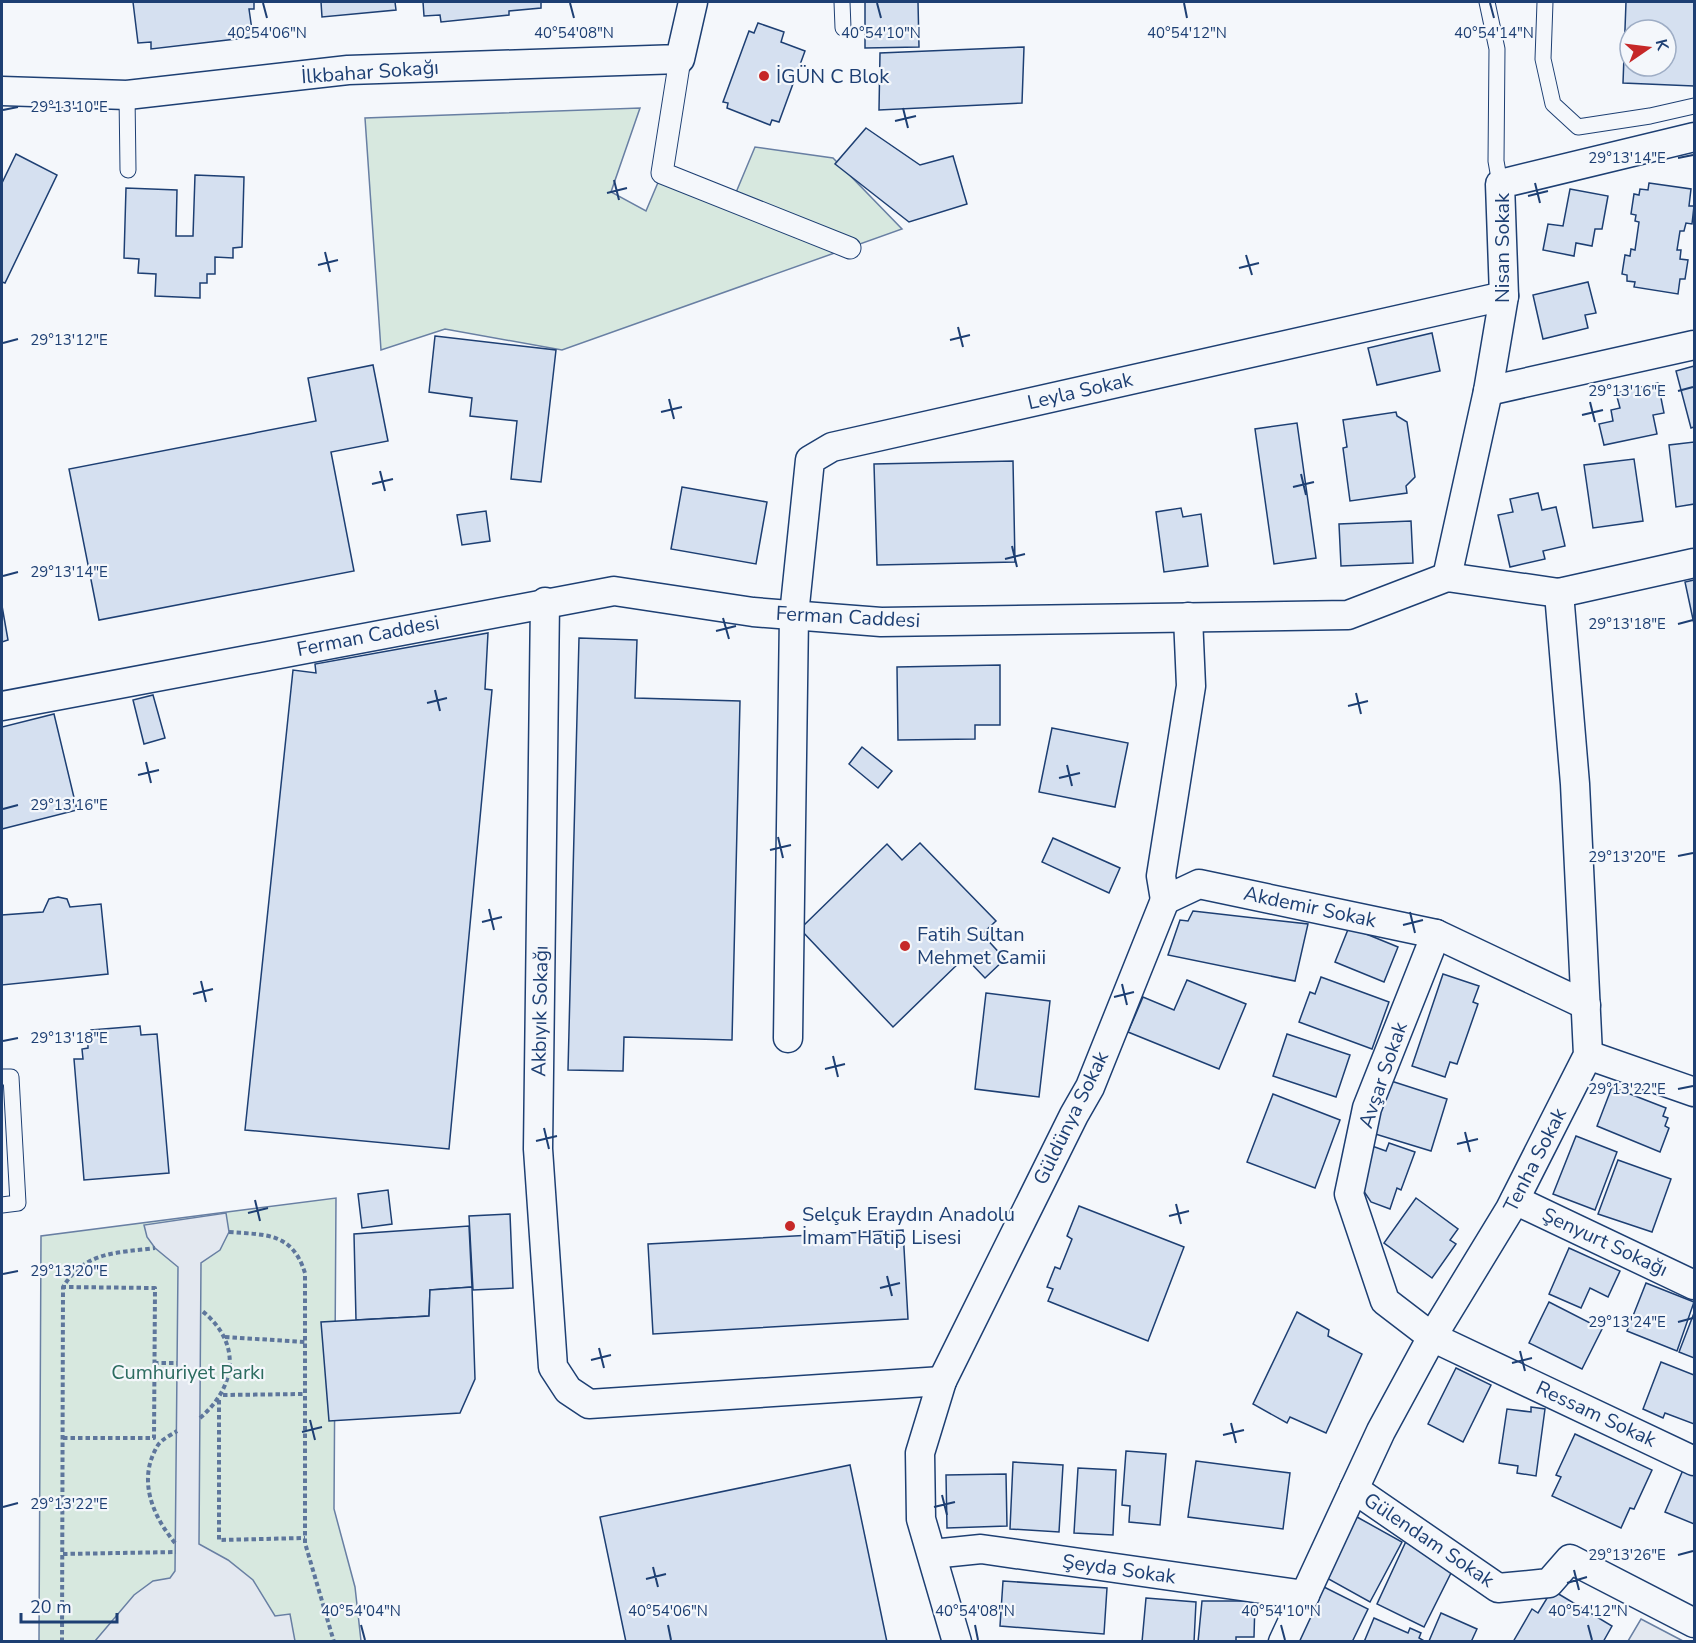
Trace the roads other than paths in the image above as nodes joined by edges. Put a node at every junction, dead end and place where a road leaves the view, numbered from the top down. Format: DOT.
graph roads {
  1 [pos="693,2"];
  2 [pos="842,2"];
  3 [pos="1487,2"];
  4 [pos="1545,2"];
  5 [pos="843,28"];
  6 [pos="681,58"];
  7 [pos="2,91"];
  8 [pos="127,95"];
  9 [pos="1695,106"];
  10 [pos="1695,137"];
  11 [pos="128,170"];
  12 [pos="1500,184"];
  13 [pos="850,248"];
  14 [pos="1504,296"];
  15 [pos="1695,345"];
  16 [pos="1488,391"];
  17 [pos="1695,563"];
  18 [pos="1448,577"];
  19 [pos="1559,593"];
  20 [pos="545,602"];
  21 [pos="794,615"];
  22 [pos="1188,617"];
  23 [pos="2,706"];
  24 [pos="1165,900"];
  25 [pos="1436,934"];
  26 [pos="1586,1005"];
  27 [pos="788,1038"];
  28 [pos="1588,1055"];
  29 [pos="2,1077"];
  30 [pos="1695,1092"];
  31 [pos="1515,1200"];
  32 [pos="2,1205"];
  33 [pos="1695,1285"];
  34 [pos="1432,1337"];
  35 [pos="942,1381"];
  36 [pos="1695,1461"];
  37 [pos="1354,1489"];
  38 [pos="932,1554"];
  39 [pos="1305,1594"];
  40 [pos="1695,1623"];
  41 [pos="957,1641"];
  42 [pos="1283,1641"];
  1 -- 6 [label="street"];
  2 -- 5 [label="lane"];
  3 -- 12 [label="lane"];
  4 -- 9 [label="lane"];
  6 -- 8 [label="street, İlkbahar Sokağı"];
  6 -- 13 [label="street"];
  7 -- 8 [label="street, İlkbahar Sokağı"];
  8 -- 11 [label="lane"];
  10 -- 12 [label="street, Nisan Sokak"];
  12 -- 14 [label="street, Nisan Sokak"];
  14 -- 16 [label="street, Nisan Sokak"];
  14 -- 21 [label="street, Leyla Sokak"];
  15 -- 16 [label="street"];
  16 -- 18 [label="street, Nisan Sokak"];
  17 -- 19 [label="street, Ferman Caddesi"];
  18 -- 19 [label="street, Ferman Caddesi"];
  18 -- 22 [label="street, Ferman Caddesi"];
  19 -- 26 [label="street, Tenha Sokak"];
  20 -- 21 [label="street, Ferman Caddesi"];
  20 -- 23 [label="street, Ferman Caddesi"];
  20 -- 35 [label="street, Akbıyık Sokağı"];
  21 -- 22 [label="street, Ferman Caddesi"];
  21 -- 27 [label="street"];
  22 -- 24 [label="street"];
  24 -- 25 [label="street, Akdemir Sokak"];
  24 -- 35 [label="street, Güldünya Sokak"];
  25 -- 26 [label="street, Akdemir Sokak"];
  25 -- 34 [label="street, Avşar Sokak"];
  26 -- 28 [label="street, Tenha Sokak"];
  28 -- 30 [label="street"];
  28 -- 31 [label="street, Tenha Sokak"];
  29 -- 32 [label="lane"];
  31 -- 33 [label="street, Şenyurt Sokağı"];
  31 -- 34 [label="street, Tenha Sokak"];
  34 -- 36 [label="street, Ressam Sokak"];
  34 -- 37 [label="street, Tenha Sokak"];
  35 -- 38 [label="street, Güldünya Sokak"];
  37 -- 39 [label="street, Tenha Sokak"];
  37 -- 40 [label="street, Gülendam Sokak"];
  38 -- 39 [label="street, Şeyda Sokak"];
  38 -- 41 [label="street, Güldünya Sokak"];
  39 -- 42 [label="street, Tenha Sokak"];
}
